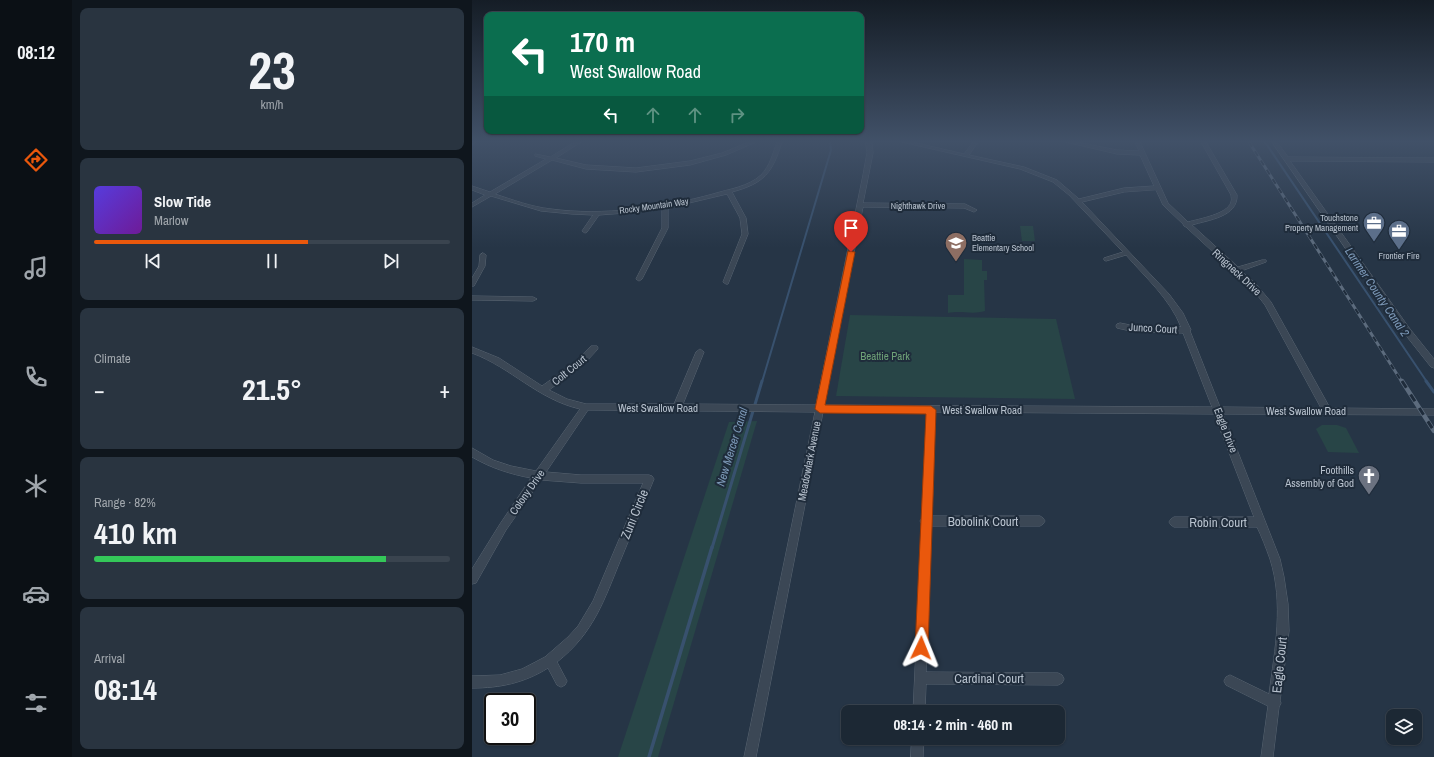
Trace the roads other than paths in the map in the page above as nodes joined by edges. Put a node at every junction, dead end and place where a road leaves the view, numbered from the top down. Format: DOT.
graph roads {
  1 [pos="520,177"];
  2 [pos="761,177"];
  3 [pos="865,177"];
  4 [pos="1046,177"];
  5 [pos="1151,177"];
  6 [pos="1224,177"];
  7 [pos="1299,177"];
  8 [pos="472,188"];
  9 [pos="1156,188"];
  10 [pos="729,192"];
  11 [pos="490,194"];
  12 [pos="1077,201"];
  13 [pos="472,205"];
  14 [pos="860,205"];
  15 [pos="665,206"];
  16 [pos="974,210"];
  17 [pos="598,212"];
  18 [pos="1186,225"];
  19 [pos="585,231"];
  20 [pos="1127,253"];
  21 [pos="483,255"];
  22 [pos="1106,259"];
  23 [pos="1264,261"];
  24 [pos="1236,270"];
  25 [pos="639,279"];
  26 [pos="726,282"];
  27 [pos="472,284"];
  28 [pos="472,298"];
  29 [pos="533,299"];
  30 [pos="1120,326"];
  31 [pos="1188,330"];
  32 [pos="594,348"];
  33 [pos="472,350"];
  34 [pos="700,352"];
  35 [pos="1434,365"];
  36 [pos="542,390"];
  37 [pos="586,407"];
  38 [pos="677,408"];
  39 [pos="820,409"];
  40 [pos="931,410"];
  41 [pos="1218,410"];
  42 [pos="1327,411"];
  43 [pos="1434,412"];
  44 [pos="472,452"];
  45 [pos="539,475"];
  46 [pos="926,521"];
  47 [pos="1040,521"];
  48 [pos="1174,522"];
  49 [pos="1261,522"];
  50 [pos="472,579"];
  51 [pos="1283,626"];
  52 [pos="550,661"];
  53 [pos="920,678"];
  54 [pos="1058,679"];
  55 [pos="561,681"];
  56 [pos="1230,681"];
  57 [pos="472,682"];
  58 [pos="1275,703"];
  59 [pos="919,705"];
  60 [pos="918,745"];
  61 [pos="750,757"];
  62 [pos="917,757"];
  63 [pos="1267,757"];
  1 -- 11 [label="street"];
  2 -- 10 [label="street, Rocky Mountain Way"];
  3 -- 14 [label="street, Meadowlark Avenue"];
  4 -- 12 [label="street, Eagle Drive"];
  5 -- 9 [label="street, Ringneck Drive"];
  6 -- 18 [label="street"];
  7 -- 35 [label="street"];
  8 -- 11 [label="street, Rocky Mountain Way"];
  9 -- 12 [label="street"];
  9 -- 18 [label="street, Ringneck Drive"];
  10 -- 15 [label="street, Rocky Mountain Way"];
  10 -- 26 [label="street"];
  11 -- 13 [label="street"];
  11 -- 17 [label="street, Rocky Mountain Way"];
  12 -- 20 [label="street, Eagle Drive"];
  14 -- 16 [label="street, Nighthawk Drive"];
  14 -- 39 [label="street, Meadowlark Avenue"];
  15 -- 17 [label="street, Rocky Mountain Way"];
  15 -- 25 [label="street"];
  17 -- 19 [label="street"];
  18 -- 24 [label="street, Ringneck Drive"];
  20 -- 22 [label="street"];
  20 -- 31 [label="street, Eagle Drive"];
  21 -- 27 [label="street"];
  23 -- 24 [label="street"];
  24 -- 42 [label="street, Ringneck Drive"];
  28 -- 29 [label="street"];
  30 -- 31 [label="street, Junco Court"];
  31 -- 41 [label="street, Eagle Drive"];
  32 -- 36 [label="street, Colt Court"];
  33 -- 36 [label="street, West Swallow Road"];
  34 -- 38 [label="street"];
  36 -- 37 [label="street, West Swallow Road"];
  37 -- 38 [label="street, West Swallow Road"];
  37 -- 45 [label="street, Colony Drive"];
  38 -- 39 [label="street, West Swallow Road"];
  39 -- 40 [label="street, West Swallow Road"];
  39 -- 61 [label="street, Meadowlark Avenue"];
  40 -- 41 [label="street, West Swallow Road"];
  40 -- 46 [label="street"];
  41 -- 42 [label="street, West Swallow Road"];
  41 -- 49 [label="street, Eagle Drive"];
  42 -- 43 [label="street, West Swallow Road"];
  44 -- 45 [label="street, Zuni Circle"];
  45 -- 50 [label="street, Colony Drive"];
  45 -- 52 [label="street, Zuni Circle"];
  46 -- 47 [label="street, Bobolink Court"];
  46 -- 53 [label="street"];
  48 -- 49 [label="street, Robin Court"];
  49 -- 51 [label="street, Eagle Drive"];
  51 -- 58 [label="street, Eagle Court"];
  52 -- 55 [label="street"];
  52 -- 57 [label="street, Zuni Circle"];
  53 -- 54 [label="street, Cardinal Court"];
  53 -- 59 [label="street"];
  56 -- 58 [label="street, Eagle Court"];
  58 -- 63 [label="street, Eagle Court"];
  60 -- 62 [label="street"];
}
